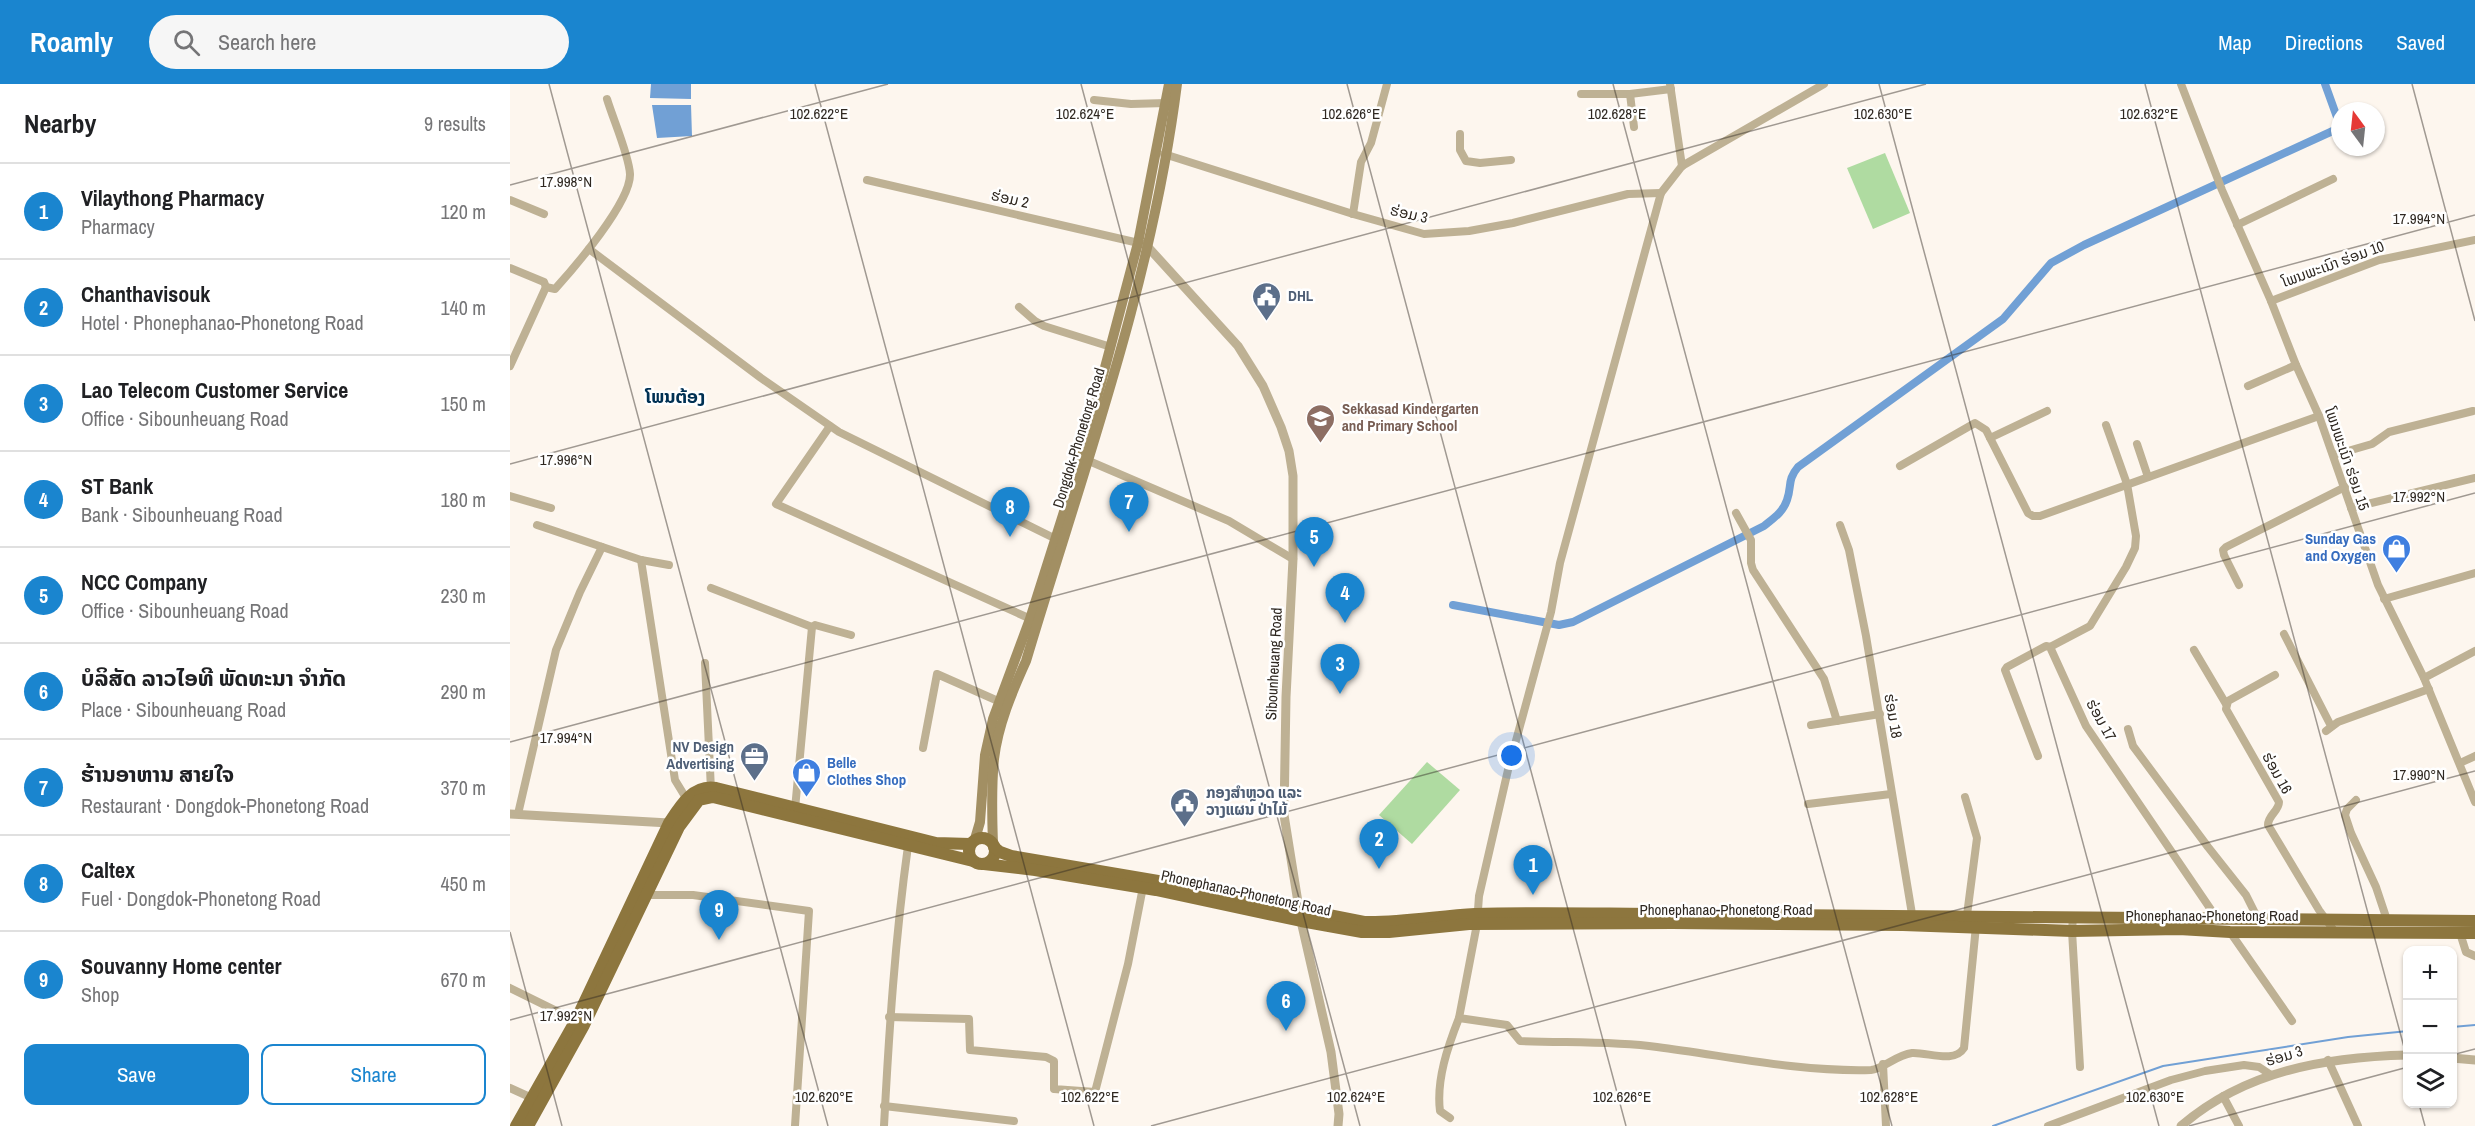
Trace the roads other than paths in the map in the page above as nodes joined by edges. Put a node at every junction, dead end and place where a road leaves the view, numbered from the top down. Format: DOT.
graph roads {
  1 [pos="1169,84"];
  2 [pos="1177,84"];
  3 [pos="1387,84"];
  4 [pos="1824,84"];
  5 [pos="2181,84"];
  6 [pos="1671,87"];
  7 [pos="1581,94"];
  8 [pos="1630,94"];
  9 [pos="607,99"];
  10 [pos="1094,100"];
  11 [pos="1166,103"];
  12 [pos="1634,127"];
  13 [pos="1460,134"];
  14 [pos="1162,154"];
  15 [pos="1511,160"];
  16 [pos="1682,166"];
  17 [pos="2333,179"];
  18 [pos="867,180"];
  19 [pos="1661,193"];
  20 [pos="510,200"];
  21 [pos="544,214"];
  22 [pos="1353,214"];
  23 [pos="2237,225"];
  24 [pos="2475,240"];
  25 [pos="1143,244"];
  26 [pos="589,249"];
  27 [pos="510,268"];
  28 [pos="546,287"];
  29 [pos="2271,301"];
  30 [pos="1019,308"];
  31 [pos="1111,347"];
  32 [pos="2296,365"];
  33 [pos="510,366"];
  34 [pos="2248,386"];
  35 [pos="2047,411"];
  36 [pos="2473,411"];
  37 [pos="2319,416"];
  38 [pos="2106,425"];
  39 [pos="830,426"];
  40 [pos="1990,438"];
  41 [pos="2137,444"];
  42 [pos="2334,456"];
  43 [pos="1089,461"];
  44 [pos="1900,466"];
  45 [pos="2148,477"];
  46 [pos="2475,478"];
  47 [pos="2127,484"];
  48 [pos="2345,487"];
  49 [pos="510,496"];
  50 [pos="551,508"];
  51 [pos="2351,508"];
  52 [pos="1736,513"];
  53 [pos="537,525"];
  54 [pos="1840,525"];
  55 [pos="1059,540"];
  56 [pos="602,548"];
  57 [pos="1293,559"];
  58 [pos="641,560"];
  59 [pos="669,565"];
  60 [pos="2475,573"];
  61 [pos="2240,585"];
  62 [pos="711,588"];
  63 [pos="2384,599"];
  64 [pos="1034,620"];
  65 [pos="812,627"];
  66 [pos="2284,634"];
  67 [pos="851,635"];
  68 [pos="2050,647"];
  69 [pos="2194,650"];
  70 [pos="2475,651"];
  71 [pos="705,663"];
  72 [pos="2275,675"];
  73 [pos="2424,678"];
  74 [pos="2429,689"];
  75 [pos="998,701"];
  76 [pos="2226,704"];
  77 [pos="1880,714"];
  78 [pos="1837,722"];
  79 [pos="1811,725"];
  80 [pos="2128,729"];
  81 [pos="923,748"];
  82 [pos="2038,756"];
  83 [pos="2475,756"];
  84 [pos="2460,763"];
  85 [pos="711,792"];
  86 [pos="988,794"];
  87 [pos="1891,794"];
  88 [pos="1965,797"];
  89 [pos="686,798"];
  90 [pos="2356,800"];
  91 [pos="2475,802"];
  92 [pos="1808,804"];
  93 [pos="795,809"];
  94 [pos="514,814"];
  95 [pos="675,824"];
  96 [pos="973,842"];
  97 [pos="994,845"];
  98 [pos="908,846"];
  99 [pos="978,863"];
  100 [pos="1157,885"];
  101 [pos="1143,888"];
  102 [pos="645,895"];
  103 [pos="1912,914"];
  104 [pos="1300,915"];
  105 [pos="2073,917"];
  106 [pos="1477,919"];
  107 [pos="1973,919"];
  108 [pos="2258,919"];
  109 [pos="2324,919"];
  110 [pos="2218,920"];
  111 [pos="2387,920"];
  112 [pos="2475,921"];
  113 [pos="2179,924"];
  114 [pos="2072,931"];
  115 [pos="2230,932"];
  116 [pos="2335,932"];
  117 [pos="2460,933"];
  118 [pos="2475,933"];
  119 [pos="2475,956"];
  120 [pos="510,988"];
  121 [pos="890,1017"];
  122 [pos="1459,1018"];
  123 [pos="2292,1021"];
  124 [pos="580,1023"];
  125 [pos="2403,1054"];
  126 [pos="2457,1058"];
  127 [pos="2328,1060"];
  128 [pos="2475,1060"];
  129 [pos="1883,1064"];
  130 [pos="2080,1067"];
  131 [pos="2271,1074"];
  132 [pos="510,1088"];
  133 [pos="2223,1096"];
  134 [pos="531,1098"];
  135 [pos="884,1106"];
  136 [pos="1450,1118"];
  137 [pos="1014,1121"];
  138 [pos="513,1126"];
  139 [pos="528,1126"];
  140 [pos="795,1126"];
  141 [pos="884,1126"];
  142 [pos="1338,1126"];
  143 [pos="1886,1126"];
  144 [pos="2048,1126"];
  145 [pos="2181,1126"];
  146 [pos="2239,1126"];
  147 [pos="2358,1126"];
  1 -- 11 [label="main road, Dongdok-Phonetong Road"];
  2 -- 14 [label="main road, Dongdok-Phonetong Road"];
  3 -- 22 [label="street"];
  4 -- 16 [label="street"];
  5 -- 23 [label="street, ໂພນພະເນົາ ຮ່ອມ 15"];
  6 -- 8 [label="street"];
  6 -- 16 [label="street"];
  7 -- 8 [label="street"];
  8 -- 12 [label="street"];
  9 -- 26 [label="street"];
  10 -- 11 [label="street"];
  11 -- 14 [label="main road, Dongdok-Phonetong Road"];
  13 -- 15 [label="street"];
  14 -- 22 [label="street, ຮ່ອມ 3"];
  14 -- 25 [label="main road, Dongdok-Phonetong Road"];
  16 -- 19 [label="street"];
  17 -- 23 [label="street"];
  18 -- 25 [label="street, ຮ່ອມ 2"];
  19 -- 22 [label="street, ຮ່ອມ 3"];
  19 -- 106 [label="street"];
  20 -- 21 [label="street"];
  23 -- 29 [label="street, ໂພນພະເນົາ ຮ່ອມ 15"];
  24 -- 29 [label="street, ໂພນພະເນົາ ຮ່ອມ 10"];
  25 -- 31 [label="main road, Dongdok-Phonetong Road"];
  25 -- 43 [label="main road, Dongdok-Phonetong Road"];
  25 -- 57 [label="street, Sibounheuang Road"];
  26 -- 28 [label="street"];
  26 -- 39 [label="street"];
  27 -- 28 [label="street"];
  28 -- 33 [label="street"];
  29 -- 32 [label="street, ໂພນພະເນົາ ຮ່ອມ 15"];
  30 -- 31 [label="street"];
  31 -- 55 [label="main road, Dongdok-Phonetong Road"];
  32 -- 34 [label="street"];
  32 -- 37 [label="street, ໂພນພະເນົາ ຮ່ອມ 15"];
  35 -- 40 [label="street"];
  36 -- 42 [label="street"];
  37 -- 42 [label="street, ໂພນພະເນົາ ຮ່ອມ 15"];
  37 -- 45 [label="street"];
  38 -- 47 [label="street"];
  39 -- 55 [label="street"];
  39 -- 64 [label="street"];
  40 -- 44 [label="street"];
  40 -- 47 [label="street"];
  41 -- 45 [label="street"];
  42 -- 48 [label="street, ໂພນພະເນົາ ຮ່ອມ 15"];
  43 -- 55 [label="main road, Dongdok-Phonetong Road"];
  43 -- 57 [label="street"];
  45 -- 47 [label="street"];
  46 -- 51 [label="street"];
  47 -- 68 [label="street"];
  48 -- 51 [label="street, ໂພນພະເນົາ ຮ່ອມ 15"];
  48 -- 61 [label="street"];
  49 -- 50 [label="street"];
  51 -- 63 [label="street, ໂພນພະເນົາ ຮ່ອມ 15"];
  52 -- 78 [label="street"];
  53 -- 56 [label="street"];
  54 -- 77 [label="street, ຮ່ອມ 18"];
  55 -- 64 [label="main road, Dongdok-Phonetong Road"];
  56 -- 58 [label="street"];
  56 -- 94 [label="street"];
  57 -- 104 [label="street, Sibounheuang Road"];
  58 -- 59 [label="street"];
  58 -- 89 [label="street"];
  60 -- 63 [label="street"];
  62 -- 65 [label="street"];
  63 -- 73 [label="street, ໂພນພະເນົາ ຮ່ອມ 15"];
  64 -- 75 [label="main road, Dongdok-Phonetong Road"];
  64 -- 86 [label="main road, Dongdok-Phonetong Road"];
  65 -- 67 [label="street"];
  65 -- 93 [label="street"];
  66 -- 74 [label="street"];
  68 -- 82 [label="street"];
  68 -- 110 [label="street, ຮ່ອມ 17"];
  69 -- 76 [label="street"];
  70 -- 73 [label="street"];
  71 -- 85 [label="street"];
  72 -- 76 [label="street"];
  73 -- 74 [label="street, ໂພນພະເນົາ ຮ່ອມ 15"];
  74 -- 84 [label="street, ໂພນພະເນົາ ຮ່ອມ 15"];
  75 -- 81 [label="street"];
  75 -- 86 [label="main road, Dongdok-Phonetong Road"];
  76 -- 109 [label="street, ຮ່ອມ 16"];
  77 -- 78 [label="street"];
  77 -- 87 [label="street, ຮ່ອມ 18"];
  78 -- 79 [label="street"];
  80 -- 108 [label="street"];
  83 -- 84 [label="street"];
  84 -- 91 [label="street, ໂພນພະເນົາ ຮ່ອມ 15"];
  85 -- 89 [label="main road"];
  85 -- 93 [label="main road"];
  85 -- 95 [label="main road"];
  85 -- 98 [label="main road, Phonephanao-Phonetong Road"];
  86 -- 96 [label="main road"];
  86 -- 97 [label="main road"];
  87 -- 92 [label="street"];
  87 -- 103 [label="street, ຮ່ອມ 18"];
  88 -- 107 [label="street"];
  89 -- 95 [label="main road"];
  90 -- 111 [label="street"];
  93 -- 96 [label="main road"];
  94 -- 95 [label="street"];
  95 -- 102 [label="main road"];
  95 -- 124 [label="main road"];
  96 -- 97 [label="main road"];
  96 -- 99 [label="main road"];
  97 -- 99 [label="main road"];
  97 -- 100 [label="main road, Phonephanao-Phonetong Road"];
  98 -- 99 [label="main road, Phonephanao-Phonetong Road"];
  98 -- 121 [label="street"];
  99 -- 101 [label="main road, Phonephanao-Phonetong Road"];
  100 -- 101 [label="main road, Phonephanao-Phonetong Road"];
  100 -- 104 [label="main road, Phonephanao-Phonetong Road"];
  101 -- 121 [label="street"];
  102 -- 124 [label="main road"];
  102 -- 140 [label="street"];
  103 -- 106 [label="main road, Phonephanao-Phonetong Road"];
  103 -- 107 [label="main road, Phonephanao-Phonetong Road"];
  104 -- 106 [label="main road, Phonephanao-Phonetong Road"];
  104 -- 142 [label="street, Sibounheuang Road"];
  105 -- 107 [label="main road, Phonephanao-Phonetong Road"];
  105 -- 113 [label="main road, Phonephanao-Phonetong Road"];
  105 -- 114 [label="street"];
  106 -- 107 [label="main road, Phonephanao-Phonetong Road"];
  106 -- 122 [label="street"];
  107 -- 114 [label="main road, Phonephanao-Phonetong Road"];
  107 -- 129 [label="street"];
  108 -- 109 [label="main road, Phonephanao-Phonetong Road"];
  108 -- 110 [label="main road, Phonephanao-Phonetong Road"];
  109 -- 111 [label="main road, Phonephanao-Phonetong Road"];
  109 -- 116 [label="street, ຮ່ອມ 16"];
  110 -- 113 [label="main road, Phonephanao-Phonetong Road"];
  111 -- 112 [label="main road, Phonephanao-Phonetong Road"];
  113 -- 114 [label="main road, Phonephanao-Phonetong Road"];
  113 -- 115 [label="main road, Phonephanao-Phonetong Road"];
  114 -- 130 [label="street"];
  115 -- 116 [label="main road, Phonephanao-Phonetong Road"];
  115 -- 123 [label="street"];
  116 -- 117 [label="main road, Phonephanao-Phonetong Road"];
  117 -- 118 [label="main road, Phonephanao-Phonetong Road"];
  117 -- 119 [label="street"];
  120 -- 124 [label="street"];
  121 -- 135 [label="street"];
  122 -- 129 [label="street"];
  122 -- 136 [label="street"];
  124 -- 134 [label="main road"];
  124 -- 139 [label="main road"];
  125 -- 127 [label="street, ຮ່ອມ 3"];
  126 -- 128 [label="street"];
  127 -- 131 [label="street, ຮ່ອມ 3"];
  127 -- 147 [label="street"];
  129 -- 143 [label="street"];
  131 -- 133 [label="street, ຮ່ອມ 3"];
  131 -- 144 [label="street"];
  132 -- 134 [label="street"];
  133 -- 145 [label="street, ຮ່ອມ 3"];
  133 -- 146 [label="street"];
  134 -- 138 [label="main road"];
  135 -- 137 [label="street"];
  135 -- 141 [label="street"];
}
